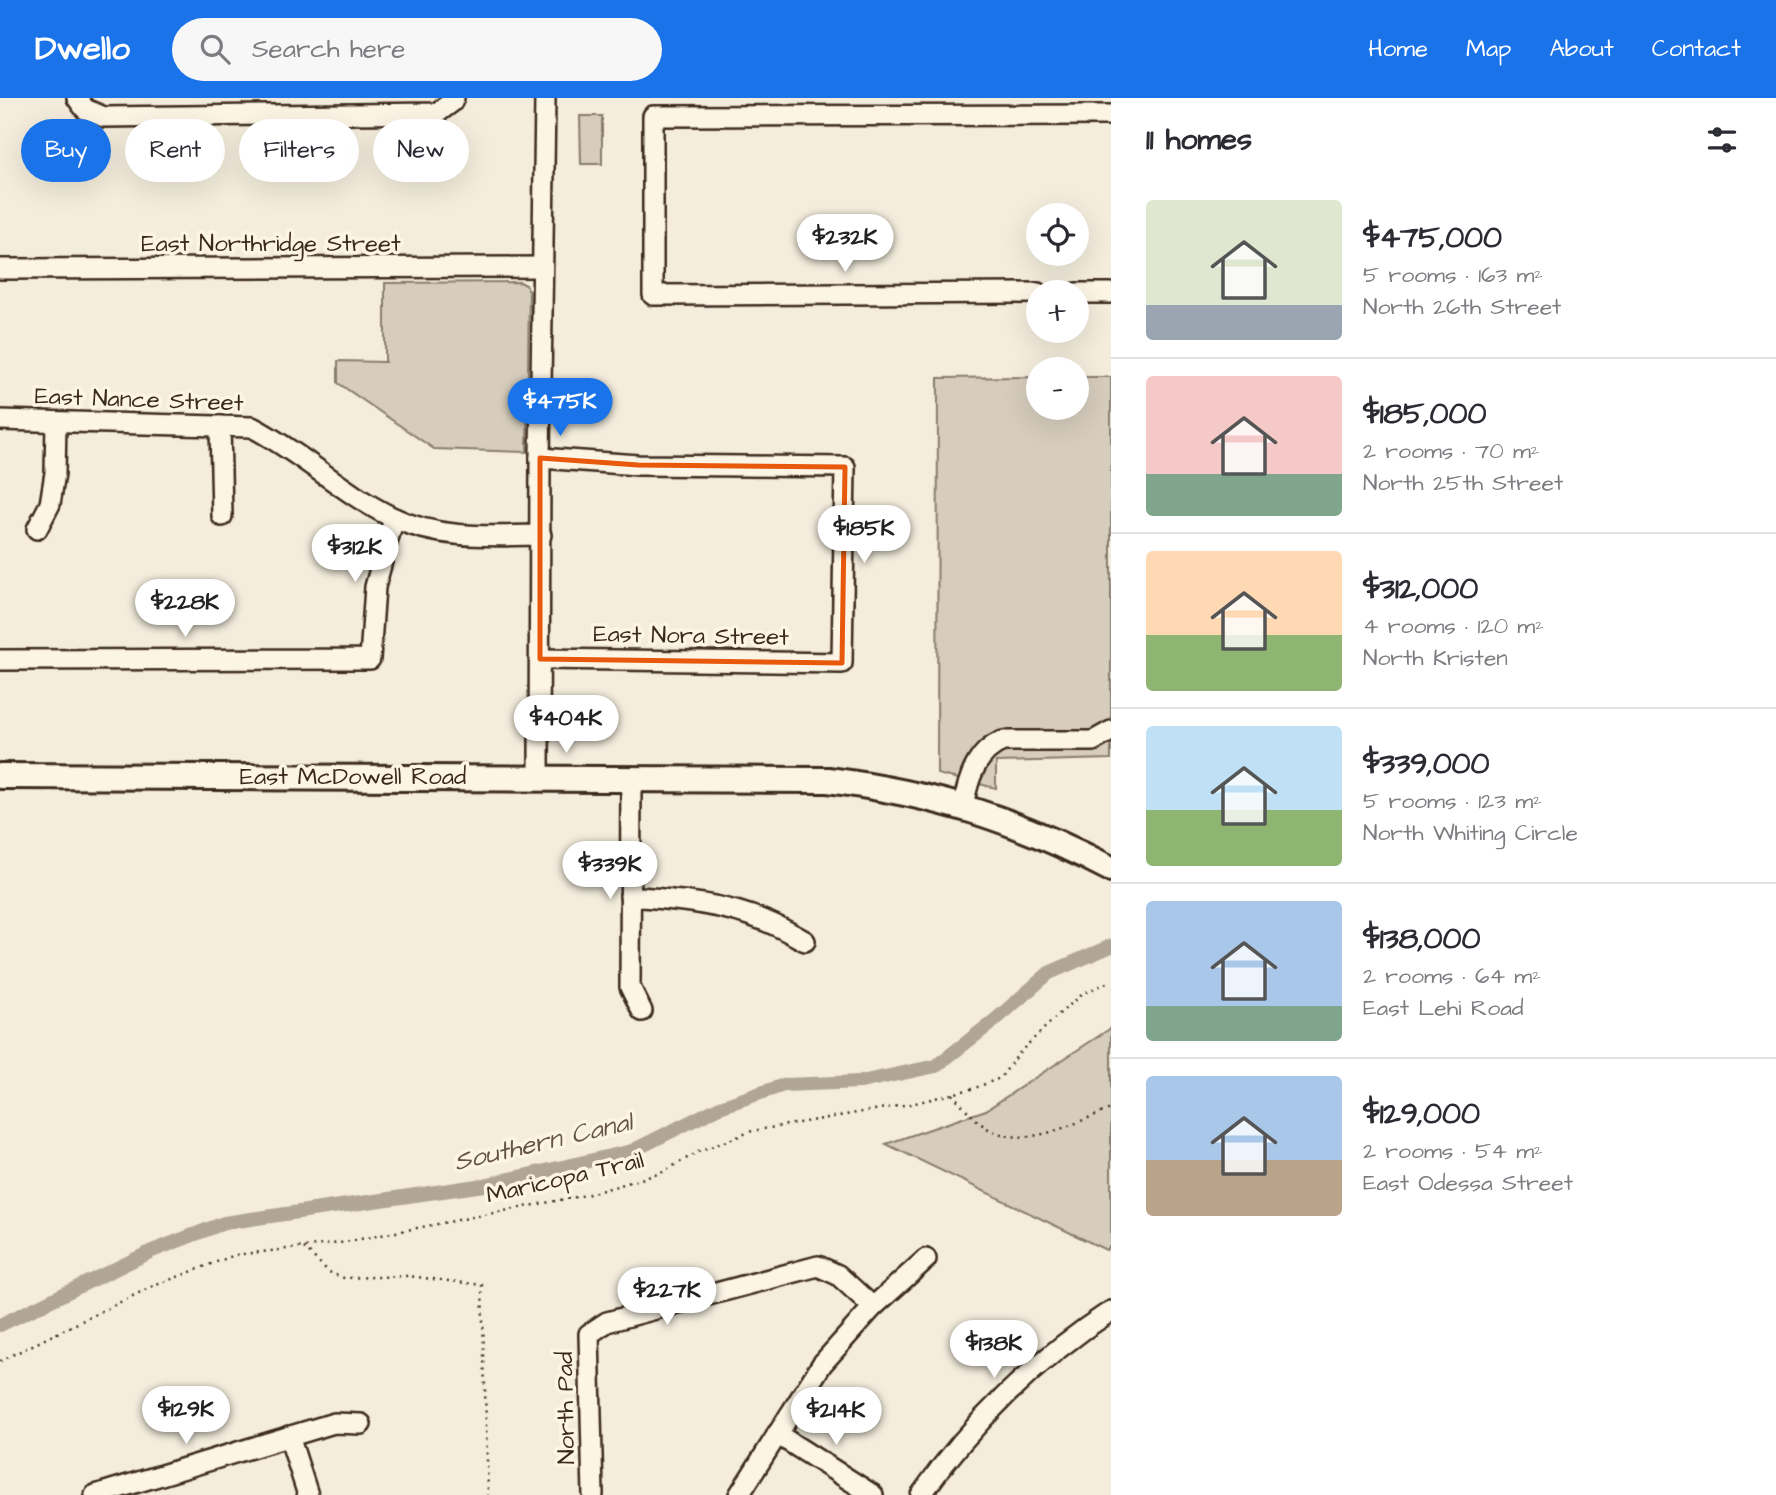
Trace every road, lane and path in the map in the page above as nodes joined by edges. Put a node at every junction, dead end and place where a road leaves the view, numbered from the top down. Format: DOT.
graph roads {
  1 [pos="545,98"];
  2 [pos="453,100"];
  3 [pos="81,104"];
  4 [pos="205,108"];
  5 [pos="1111,115"];
  6 [pos="542,267"];
  7 [pos="0,269"];
  8 [pos="1026,293"];
  9 [pos="1089,293"];
  10 [pos="1111,293"];
  11 [pos="0,420"];
  12 [pos="55,422"];
  13 [pos="220,426"];
  14 [pos="540,458"];
  15 [pos="222,516"];
  16 [pos="394,518"];
  17 [pos="37,529"];
  18 [pos="541,535"];
  19 [pos="540,659"];
  20 [pos="0,660"];
  21 [pos="1111,731"];
  22 [pos="0,776"];
  23 [pos="539,778"];
  24 [pos="631,779"];
  25 [pos="963,806"];
  26 [pos="1111,869"];
  27 [pos="631,896"];
  28 [pos="804,941"];
  29 [pos="1111,981"];
  30 [pos="642,1011"];
  31 [pos="951,1094"];
  32 [pos="1111,1109"];
  33 [pos="303,1247"];
  34 [pos="926,1259"];
  35 [pos="873,1307"];
  36 [pos="1111,1311"];
  37 [pos="0,1361"];
  38 [pos="361,1424"];
  39 [pos="777,1434"];
  40 [pos="289,1436"];
  41 [pos="95,1495"];
  42 [pos="308,1495"];
  43 [pos="488,1495"];
  44 [pos="593,1495"];
  45 [pos="739,1495"];
  46 [pos="873,1495"];
  47 [pos="921,1495"];
  1 -- 6 [label="street"];
  2 -- 4 [label="street"];
  3 -- 4 [label="street"];
  5 -- 8 [label="street"];
  6 -- 7 [label="street, East Northridge Street"];
  6 -- 14 [label="street"];
  9 -- 10 [label="street"];
  11 -- 12 [label="street, East Nance Street"];
  12 -- 13 [label="street, East Nance Street"];
  12 -- 17 [label="street"];
  13 -- 15 [label="street"];
  13 -- 16 [label="street, East Nance Street"];
  14 -- 18 [label="street"];
  14 -- 19 [label="street, East Nora Street"];
  16 -- 18 [label="street, East Nance Street"];
  16 -- 20 [label="street"];
  18 -- 19 [label="street"];
  19 -- 23 [label="street"];
  21 -- 25 [label="street"];
  22 -- 23 [label="main road, East McDowell Road"];
  23 -- 24 [label="main road, East McDowell Road"];
  24 -- 25 [label="main road, East McDowell Road"];
  24 -- 27 [label="street"];
  25 -- 26 [label="main road, East McDowell Road"];
  27 -- 28 [label="street"];
  27 -- 30 [label="street"];
  29 -- 31 [label="path, Maricopa Trail"];
  31 -- 32 [label="path"];
  31 -- 33 [label="path, Maricopa Trail"];
  33 -- 37 [label="path, Maricopa Trail"];
  33 -- 43 [label="path"];
  34 -- 35 [label="street"];
  35 -- 39 [label="street"];
  35 -- 44 [label="street, North Pad"];
  36 -- 47 [label="street"];
  38 -- 40 [label="street"];
  39 -- 45 [label="street"];
  39 -- 46 [label="street"];
  40 -- 41 [label="street"];
  40 -- 42 [label="street"];
}
